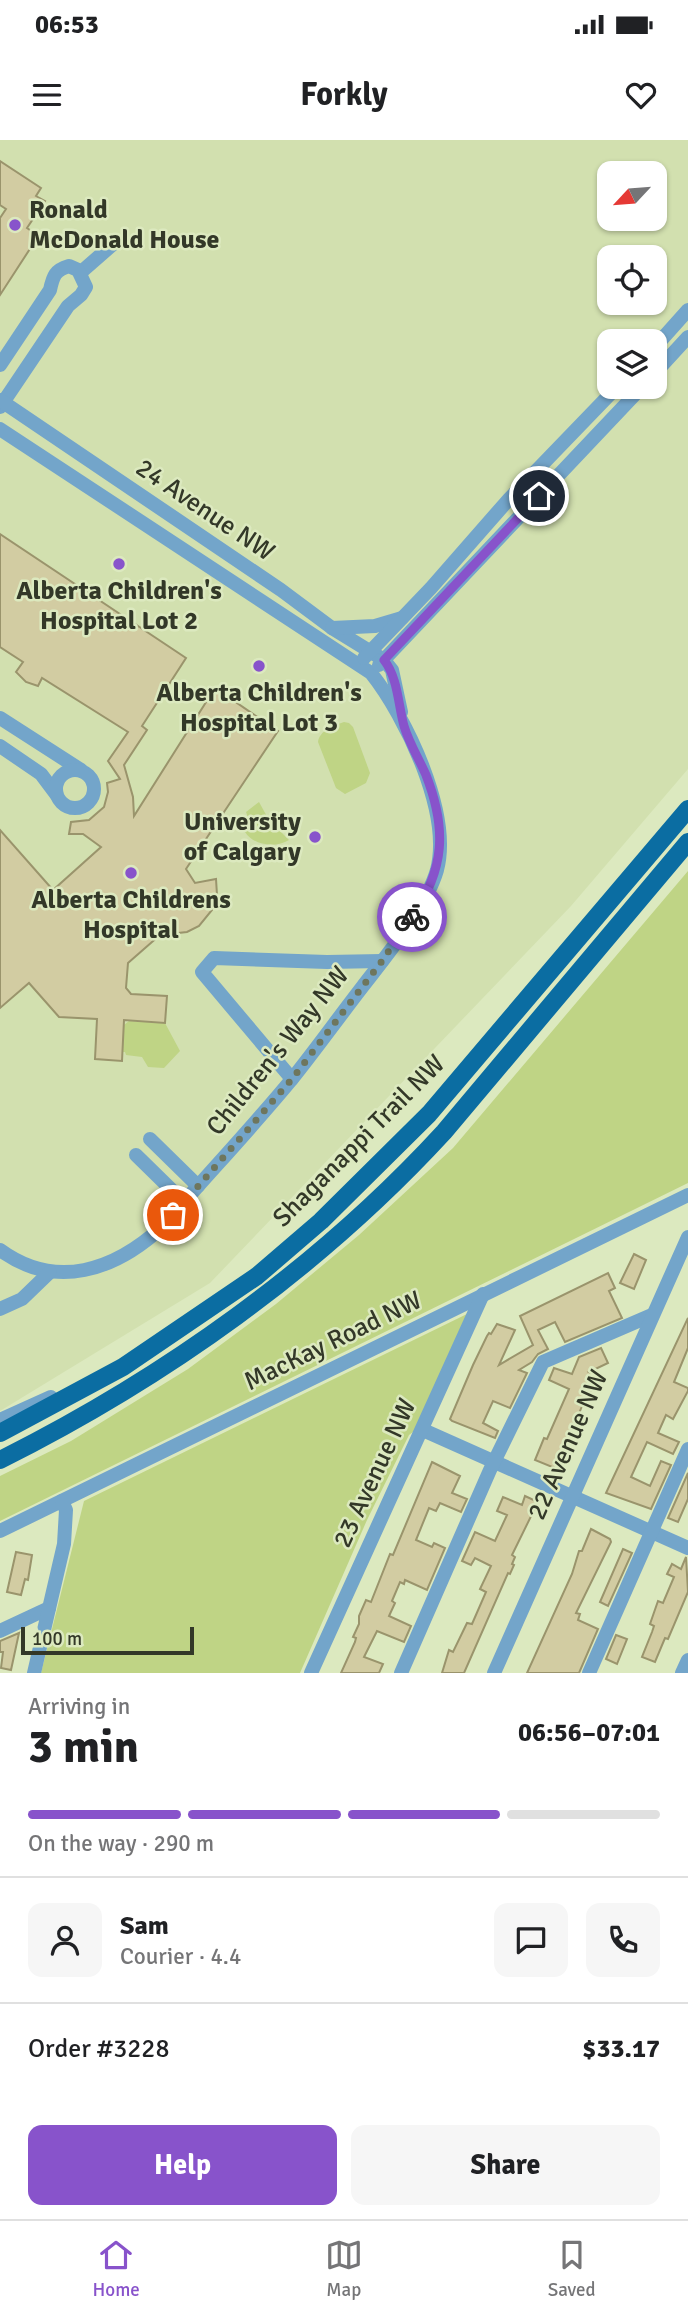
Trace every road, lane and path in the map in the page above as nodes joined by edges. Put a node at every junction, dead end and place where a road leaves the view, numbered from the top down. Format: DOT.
graph roads {
  1 [pos="112,244"];
  2 [pos="80,273"];
  3 [pos="688,310"];
  4 [pos="667,333"];
  5 [pos="688,337"];
  6 [pos="667,360"];
  7 [pos="0,365"];
  8 [pos="605,399"];
  9 [pos="631,399"];
  10 [pos="1,403"];
  11 [pos="0,429"];
  12 [pos="403,618"];
  13 [pos="332,628"];
  14 [pos="369,652"];
  15 [pos="384,660"];
  16 [pos="365,669"];
  17 [pos="0,718"];
  18 [pos="405,727"];
  19 [pos="0,746"];
  20 [pos="82,771"];
  21 [pos="56,794"];
  22 [pos="688,809"];
  23 [pos="688,842"];
  24 [pos="382,961"];
  25 [pos="292,1079"];
  26 [pos="191,1194"];
  27 [pos="687,1200"];
  28 [pos="688,1237"];
  29 [pos="0,1250"];
  30 [pos="50,1272"];
  31 [pos="483,1294"];
  32 [pos="0,1309"];
  33 [pos="652,1315"];
  34 [pos="123,1367"];
  35 [pos="0,1420"];
  36 [pos="423,1430"];
  37 [pos="0,1433"];
  38 [pos="688,1448"];
  39 [pos="0,1460"];
  40 [pos="494,1462"];
  41 [pos="573,1496"];
  42 [pos="62,1501"];
  43 [pos="0,1531"];
  44 [pos="651,1531"];
  45 [pos="688,1548"];
  46 [pos="49,1608"];
  47 [pos="0,1631"];
  48 [pos="688,1660"];
  49 [pos="34,1673"];
  50 [pos="311,1673"];
  51 [pos="401,1673"];
  52 [pos="495,1673"];
  53 [pos="589,1673"];
  54 [pos="682,1673"];
  1 -- 2 [label="street"];
  2 -- 7 [label="street"];
  2 -- 10 [label="street"];
  3 -- 4 [label="street"];
  5 -- 6 [label="street"];
  8 -- 12 [label="street"];
  9 -- 15 [label="street"];
  10 -- 13 [label="street, 24 Avenue NW"];
  11 -- 16 [label="street, 24 Avenue NW"];
  12 -- 13 [label="street"];
  12 -- 14 [label="street"];
  13 -- 14 [label="street, 24 Avenue NW"];
  14 -- 15 [label="street, 24 Avenue NW"];
  14 -- 16 [label="street"];
  15 -- 16 [label="street"];
  15 -- 18 [label="street, Children's Way NW"];
  16 -- 18 [label="street, Children's Way NW"];
  17 -- 20 [label="street"];
  18 -- 24 [label="street, Children's Way NW"];
  19 -- 21 [label="street"];
  20 -- 21 [label="street"];
  20 -- 21 [label="street"];
  22 -- 34 [label="main road, Shaganappi Trail NW"];
  23 -- 39 [label="main road, Shaganappi Trail NW"];
  24 -- 25 [label="street, Children's Way NW"];
  24 -- 25 [label="street"];
  25 -- 26 [label="street, Children's Way NW"];
  26 -- 26 [label="street"];
  26 -- 30 [label="street, Children's Way NW"];
  27 -- 31 [label="street, MacKay Road NW"];
  28 -- 33 [label="street, 22 Avenue NW"];
  29 -- 30 [label="street, Children's Way NW"];
  30 -- 32 [label="street"];
  31 -- 36 [label="street, 23 Avenue NW"];
  31 -- 42 [label="street, MacKay Road NW"];
  33 -- 40 [label="street"];
  33 -- 41 [label="street, 22 Avenue NW"];
  34 -- 35 [label="street"];
  34 -- 37 [label="main road, Shaganappi Trail NW"];
  36 -- 40 [label="street"];
  36 -- 50 [label="street, 23 Avenue NW"];
  38 -- 44 [label="street"];
  40 -- 41 [label="street"];
  40 -- 51 [label="street"];
  41 -- 44 [label="street"];
  41 -- 52 [label="street, 22 Avenue NW"];
  42 -- 43 [label="street, MacKay Road NW"];
  42 -- 46 [label="street"];
  44 -- 45 [label="street"];
  44 -- 53 [label="street"];
  46 -- 47 [label="street"];
  46 -- 49 [label="street"];
  48 -- 54 [label="street"];
}
